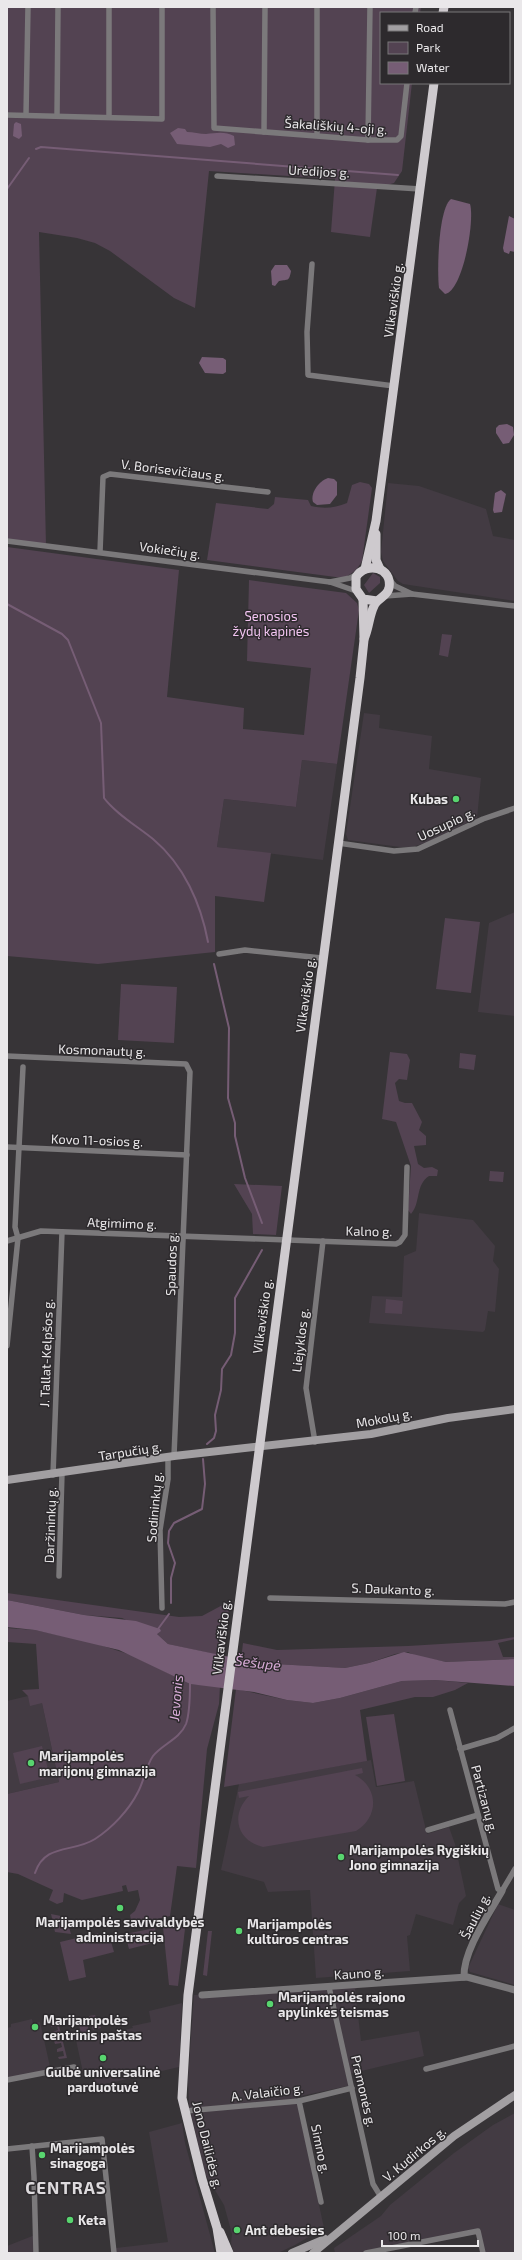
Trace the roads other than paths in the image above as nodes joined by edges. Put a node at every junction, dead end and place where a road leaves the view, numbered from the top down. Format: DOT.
graph roads {
  1 [pos="28,7"];
  2 [pos="58,7"];
  3 [pos="109,7"];
  4 [pos="162,7"];
  5 [pos="213,7"];
  6 [pos="265,7"];
  7 [pos="317,7"];
  8 [pos="370,7"];
  9 [pos="407,84"];
  10 [pos="434,84"];
  11 [pos="7,115"];
  12 [pos="26,115"];
  13 [pos="57,116"];
  14 [pos="109,116"];
  15 [pos="264,132"];
  16 [pos="317,135"];
  17 [pos="368,140"];
  18 [pos="217,176"];
  19 [pos="420,189"];
  20 [pos="312,264"];
  21 [pos="394,386"];
  22 [pos="268,492"];
  23 [pos="376,521"];
  24 [pos="7,541"];
  25 [pos="100,552"];
  26 [pos="380,569"];
  27 [pos="362,571"];
  28 [pos="388,577"];
  29 [pos="330,582"];
  30 [pos="356,591"];
  31 [pos="412,594"];
  32 [pos="381,598"];
  33 [pos="363,599"];
  34 [pos="515,606"];
  35 [pos="364,640"];
  36 [pos="515,808"];
  37 [pos="338,843"];
  38 [pos="219,954"];
  39 [pos="322,958"];
  40 [pos="7,1056"];
  41 [pos="23,1067"];
  42 [pos="190,1072"];
  43 [pos="7,1147"];
  44 [pos="19,1148"];
  45 [pos="187,1155"];
  46 [pos="407,1167"];
  47 [pos="62,1232"];
  48 [pos="183,1236"];
  49 [pos="18,1238"];
  50 [pos="285,1240"];
  51 [pos="7,1241"];
  52 [pos="322,1241"];
  53 [pos="7,1346"];
  54 [pos="515,1409"];
  55 [pos="315,1442"];
  56 [pos="258,1447"];
  57 [pos="171,1457"];
  58 [pos="62,1473"];
  59 [pos="53,1475"];
  60 [pos="7,1480"];
  61 [pos="59,1576"];
  62 [pos="270,1598"];
  63 [pos="515,1602"];
  64 [pos="162,1608"];
  65 [pos="450,1710"];
  66 [pos="515,1728"];
  67 [pos="460,1749"];
  68 [pos="478,1815"];
  69 [pos="428,1830"];
  70 [pos="515,1869"];
  71 [pos="502,1891"];
  72 [pos="464,1977"];
  73 [pos="329,1987"];
  74 [pos="515,1990"];
  75 [pos="202,1995"];
  76 [pos="188,1996"];
  77 [pos="515,2046"];
  78 [pos="74,2067"];
  79 [pos="426,2069"];
  80 [pos="7,2080"];
  81 [pos="352,2088"];
  82 [pos="515,2095"];
  83 [pos="299,2101"];
  84 [pos="185,2111"];
  85 [pos="32,2146"];
  86 [pos="7,2148"];
  87 [pos="381,2197"];
  88 [pos="321,2202"];
  89 [pos="333,2236"];
  90 [pos="224,2250"];
  91 [pos="36,2253"];
  92 [pos="114,2253"];
  93 [pos="292,2253"];
  94 [pos="313,2253"];
  95 [pos="366,2253"];
  96 [pos="483,2253"];
  1 -- 12 [label="street"];
  2 -- 13 [label="street"];
  3 -- 14 [label="street"];
  4 -- 14 [label="street"];
  5 -- 15 [label="street, Šakališkių 4-oji g."];
  6 -- 15 [label="street"];
  7 -- 16 [label="street"];
  8 -- 17 [label="street"];
  9 -- 17 [label="street, Šakališkių 4-oji g."];
  10 -- 19 [label="highway, Vilkaviškio g."];
  11 -- 12 [label="street"];
  12 -- 13 [label="street"];
  13 -- 14 [label="street"];
  15 -- 16 [label="street, Šakališkių 4-oji g."];
  16 -- 17 [label="street, Šakališkių 4-oji g."];
  18 -- 19 [label="street, Urėdijos g."];
  19 -- 21 [label="highway, Vilkaviškio g."];
  20 -- 21 [label="street"];
  21 -- 23 [label="highway, Vilkaviškio g."];
  22 -- 25 [label="street, V. Borisevičiaus g."];
  23 -- 26 [label="highway, Vilkaviškio g."];
  23 -- 27 [label="highway, Vilkaviškio g."];
  24 -- 25 [label="street, Vokiečių g."];
  25 -- 29 [label="street, Vokiečių g."];
  26 -- 27 [label="highway"];
  26 -- 28 [label="highway"];
  27 -- 29 [label="street, Vokiečių g."];
  27 -- 30 [label="highway, Vilkaviškio g."];
  28 -- 31 [label="street"];
  28 -- 32 [label="highway, Vilkaviškio g."];
  29 -- 30 [label="street, Vokiečių g."];
  30 -- 33 [label="highway"];
  31 -- 32 [label="street"];
  31 -- 34 [label="street"];
  32 -- 33 [label="highway"];
  32 -- 35 [label="highway, Vilkaviškio g."];
  33 -- 35 [label="highway, Vilkaviškio g."];
  35 -- 37 [label="highway, Vilkaviškio g."];
  36 -- 37 [label="street, Uosupio g."];
  37 -- 39 [label="highway, Vilkaviškio g."];
  38 -- 39 [label="street"];
  39 -- 50 [label="highway, Vilkaviškio g."];
  40 -- 42 [label="street, Kosmonautų g."];
  41 -- 44 [label="street"];
  42 -- 45 [label="street, Spaudos g."];
  43 -- 44 [label="street, Kovo 11-osios g."];
  44 -- 45 [label="street, Kovo 11-osios g."];
  44 -- 49 [label="street"];
  45 -- 48 [label="street, Spaudos g."];
  46 -- 52 [label="street, Kalno g."];
  47 -- 48 [label="street, Atgimimo g."];
  47 -- 49 [label="street, Atgimimo g."];
  47 -- 59 [label="street, J. Tallat-Kelpšos g."];
  48 -- 50 [label="street, Atgimimo g."];
  48 -- 57 [label="street, Spaudos g."];
  49 -- 51 [label="street, Atgimimo g."];
  49 -- 53 [label="street"];
  50 -- 52 [label="street, Kalno g."];
  50 -- 56 [label="highway, Vilkaviškio g."];
  52 -- 55 [label="street, Liejyklos g."];
  54 -- 55 [label="main road, Mokolų g."];
  55 -- 56 [label="main road, Mokolų g."];
  56 -- 57 [label="main road, Tarpučių g."];
  56 -- 76 [label="highway, Vilkaviškio g."];
  57 -- 58 [label="main road, Tarpučių g."];
  57 -- 64 [label="street, Sodininkų g."];
  58 -- 59 [label="main road, Tarpučių g."];
  58 -- 61 [label="street, Daržininkų g."];
  59 -- 60 [label="main road, Tarpučių g."];
  62 -- 63 [label="street, S. Daukanto g."];
  65 -- 67 [label="street, Partizanų g."];
  66 -- 67 [label="street"];
  67 -- 68 [label="street, Partizanų g."];
  68 -- 69 [label="street"];
  68 -- 71 [label="street, Partizanų g."];
  70 -- 71 [label="street, Šaulių g."];
  71 -- 72 [label="street, Šaulių g."];
  72 -- 73 [label="street, Kauno g."];
  72 -- 74 [label="street, Kauno g."];
  73 -- 75 [label="street, Kauno g."];
  73 -- 81 [label="street, Pramonės g."];
  76 -- 84 [label="highway, Jono Dailidės g."];
  77 -- 79 [label="street"];
  78 -- 80 [label="street"];
  81 -- 83 [label="street, A. Valaičio g."];
  81 -- 87 [label="street, Pramonės g."];
  82 -- 87 [label="main road, V. Kudirkos g."];
  83 -- 84 [label="street, A. Valaičio g."];
  83 -- 88 [label="street, Simno g."];
  84 -- 90 [label="highway, Jono Dailidės g."];
  85 -- 86 [label="street"];
  85 -- 91 [label="street"];
  85 -- 92 [label="street"];
  87 -- 89 [label="main road, V. Kudirkos g."];
  89 -- 93 [label="main road, V. Kudirkos g."];
  89 -- 94 [label="main road, V. Kudirkos g."];
  95 -- 96 [label="street"];
}
